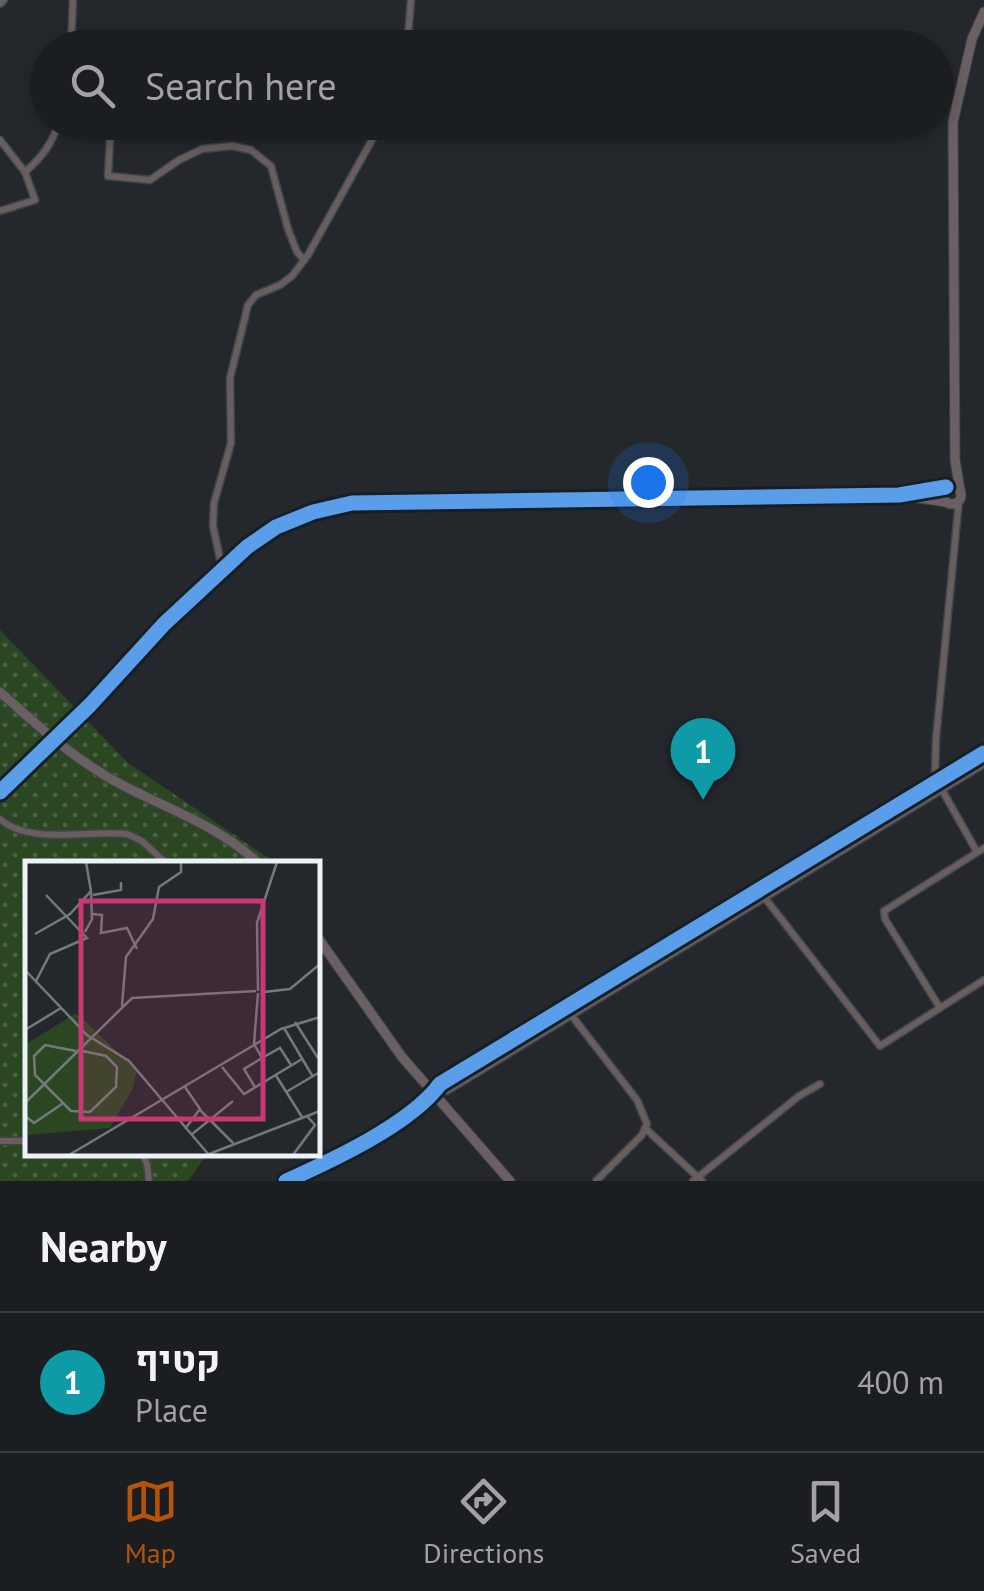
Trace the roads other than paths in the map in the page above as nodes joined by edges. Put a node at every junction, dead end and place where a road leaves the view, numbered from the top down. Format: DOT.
graph roads {
  1 [pos="73,0"];
  2 [pos="410,0"];
  3 [pos="984,12"];
  4 [pos="72,30"];
  5 [pos="408,30"];
  6 [pos="954,118"];
  7 [pos="0,140"];
  8 [pos="52,140"];
  9 [pos="110,140"];
  10 [pos="372,140"];
  11 [pos="953,140"];
  12 [pos="26,172"];
  13 [pos="0,211"];
  14 [pos="304,260"];
  15 [pos="955,460"];
  16 [pos="947,487"];
  17 [pos="899,494"];
  18 [pos="955,501"];
  19 [pos="222,568"];
  20 [pos="0,692"];
  21 [pos="54,739"];
  22 [pos="984,753"];
  23 [pos="984,764"];
  24 [pos="937,781"];
  25 [pos="943,789"];
  26 [pos="0,792"];
  27 [pos="0,819"];
  28 [pos="981,850"];
  29 [pos="163,861"];
  30 [pos="256,861"];
  31 [pos="765,898"];
  32 [pos="320,941"];
  33 [pos="984,980"];
  34 [pos="566,1007"];
  35 [pos="940,1008"];
  36 [pos="572,1015"];
  37 [pos="820,1084"];
  38 [pos="434,1092"];
  39 [pos="645,1128"];
  40 [pos="143,1156"];
  41 [pos="698,1180"];
  42 [pos="149,1181"];
  43 [pos="286,1181"];
  44 [pos="510,1181"];
  45 [pos="596,1181"];
  1 -- 4 [label="street"];
  2 -- 5 [label="street"];
  3 -- 6 [label="street"];
  7 -- 12 [label="street"];
  8 -- 12 [label="street"];
  9 -- 14 [label="street"];
  10 -- 14 [label="street"];
  11 -- 15 [label="street"];
  12 -- 13 [label="street"];
  14 -- 19 [label="street"];
  15 -- 16 [label="street"];
  15 -- 18 [label="street"];
  16 -- 17 [label="street"];
  16 -- 18 [label="street"];
  16 -- 18 [label="street"];
  17 -- 18 [label="street"];
  17 -- 19 [label="street"];
  18 -- 24 [label="street"];
  19 -- 21 [label="street"];
  20 -- 21 [label="street"];
  21 -- 26 [label="street"];
  21 -- 30 [label="street"];
  22 -- 24 [label="street"];
  23 -- 25 [label="street"];
  24 -- 25 [label="street"];
  24 -- 34 [label="street"];
  25 -- 28 [label="street"];
  25 -- 31 [label="street"];
  27 -- 29 [label="street"];
  28 -- 35 [label="street"];
  31 -- 35 [label="street"];
  31 -- 36 [label="street"];
  32 -- 38 [label="street"];
  33 -- 35 [label="street"];
  34 -- 36 [label="street"];
  34 -- 38 [label="street"];
  36 -- 38 [label="street"];
  36 -- 39 [label="street"];
  37 -- 41 [label="street"];
  38 -- 43 [label="street"];
  38 -- 44 [label="street"];
  39 -- 41 [label="street"];
  39 -- 45 [label="street"];
  40 -- 42 [label="street"];
}
